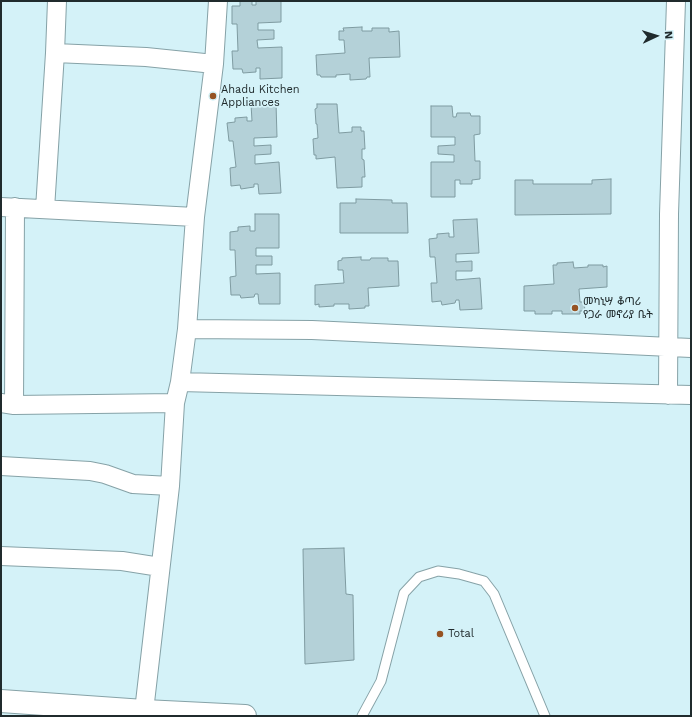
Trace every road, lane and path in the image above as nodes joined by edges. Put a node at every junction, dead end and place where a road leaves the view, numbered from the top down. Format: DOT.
graph roads {
  1 [pos="57,1"];
  2 [pos="218,1"];
  3 [pos="676,1"];
  4 [pos="54,53"];
  5 [pos="214,64"];
  6 [pos="8,207"];
  7 [pos="45,209"];
  8 [pos="195,217"];
  9 [pos="187,329"];
  10 [pos="667,347"];
  11 [pos="691,348"];
  12 [pos="180,382"];
  13 [pos="668,395"];
  14 [pos="691,396"];
  15 [pos="175,403"];
  16 [pos="7,404"];
  17 [pos="1,466"];
  18 [pos="170,486"];
  19 [pos="1,556"];
  20 [pos="160,567"];
  21 [pos="1,701"];
  22 [pos="144,711"];
  23 [pos="245,716"];
  24 [pos="362,716"];
  25 [pos="545,716"];
  1 -- 4 [label="street"];
  2 -- 5 [label="street"];
  3 -- 10 [label="street"];
  4 -- 5 [label="street"];
  4 -- 7 [label="street"];
  5 -- 8 [label="street"];
  6 -- 7 [label="street"];
  6 -- 16 [label="street"];
  7 -- 8 [label="street"];
  8 -- 9 [label="street"];
  9 -- 10 [label="street"];
  9 -- 12 [label="street"];
  10 -- 11 [label="street"];
  10 -- 13 [label="street"];
  12 -- 13 [label="street"];
  12 -- 15 [label="street"];
  13 -- 14 [label="street"];
  15 -- 16 [label="street"];
  15 -- 18 [label="street"];
  17 -- 18 [label="street"];
  18 -- 20 [label="street"];
  19 -- 20 [label="street"];
  20 -- 22 [label="street"];
  21 -- 22 [label="highway"];
  22 -- 23 [label="highway"];
  24 -- 25 [label="lane"];
}
